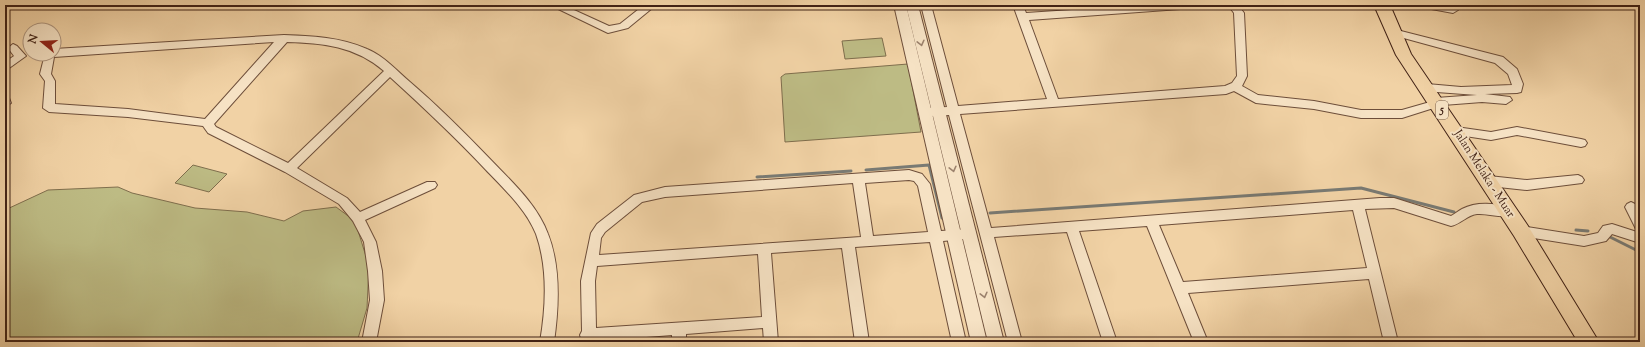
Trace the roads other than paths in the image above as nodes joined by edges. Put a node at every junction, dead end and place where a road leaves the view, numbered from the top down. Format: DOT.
graph roads {
  1 [pos="555,5"];
  2 [pos="651,5"];
  3 [pos="900,5"];
  4 [pos="912,5"];
  5 [pos="926,5"];
  6 [pos="1018,5"];
  7 [pos="1194,5"];
  8 [pos="1233,5"];
  9 [pos="1382,5"];
  10 [pos="1426,5"];
  11 [pos="1453,10"];
  12 [pos="1022,17"];
  13 [pos="1393,32"];
  14 [pos="284,38"];
  15 [pos="9,48"];
  16 [pos="22,50"];
  17 [pos="62,52"];
  18 [pos="47,62"];
  19 [pos="5,67"];
  20 [pos="390,71"];
  21 [pos="1236,86"];
  22 [pos="1434,98"];
  23 [pos="1506,100"];
  24 [pos="1054,102"];
  25 [pos="954,110"];
  26 [pos="939,111"];
  27 [pos="924,112"];
  28 [pos="208,123"];
  29 [pos="1456,131"];
  30 [pos="1581,143"];
  31 [pos="289,169"];
  32 [pos="858,178"];
  33 [pos="1578,180"];
  34 [pos="1489,181"];
  35 [pos="431,185"];
  36 [pos="1358,205"];
  37 [pos="1631,207"];
  38 [pos="1508,212"];
  39 [pos="358,218"];
  40 [pos="1151,220"];
  41 [pos="1640,225"];
  42 [pos="1071,226"];
  43 [pos="1521,231"];
  44 [pos="986,233"];
  45 [pos="969,234"];
  46 [pos="953,236"];
  47 [pos="936,237"];
  48 [pos="1640,238"];
  49 [pos="868,242"];
  50 [pos="848,243"];
  51 [pos="764,249"];
  52 [pos="591,261"];
  53 [pos="1374,273"];
  54 [pos="1179,288"];
  55 [pos="769,322"];
  56 [pos="679,335"];
  57 [pos="588,338"];
  58 [pos="369,342"];
  59 [pos="547,342"];
  60 [pos="771,342"];
  61 [pos="862,342"];
  62 [pos="959,342"];
  63 [pos="979,342"];
  64 [pos="996,342"];
  65 [pos="1015,342"];
  66 [pos="1110,342"];
  67 [pos="1201,342"];
  68 [pos="1391,342"];
  69 [pos="1589,342"];
  1 -- 2 [label="street"];
  3 -- 27 [label="street"];
  4 -- 26 [label="street, one-way"];
  5 -- 25 [label="street"];
  6 -- 12 [label="street"];
  7 -- 12 [label="street"];
  8 -- 21 [label="street"];
  9 -- 13 [label="main road, Jalan Melaka - Muar / 5"];
  10 -- 11 [label="street"];
  12 -- 24 [label="street"];
  13 -- 22 [label="main road, Jalan Melaka - Muar / 5"];
  13 -- 22 [label="street"];
  14 -- 17 [label="street"];
  14 -- 20 [label="street"];
  14 -- 28 [label="street"];
  15 -- 16 [label="street"];
  15 -- 19 [label="street"];
  18 -- 28 [label="street"];
  20 -- 31 [label="street"];
  20 -- 59 [label="street"];
  21 -- 22 [label="street"];
  21 -- 24 [label="street"];
  22 -- 23 [label="street"];
  22 -- 29 [label="main road, Jalan Melaka - Muar / 5"];
  24 -- 25 [label="street"];
  25 -- 26 [label="street"];
  25 -- 44 [label="street"];
  26 -- 27 [label="street"];
  26 -- 45 [label="street, one-way"];
  27 -- 46 [label="street"];
  28 -- 31 [label="street"];
  29 -- 30 [label="street"];
  29 -- 34 [label="main road, Jalan Melaka - Muar / 5"];
  31 -- 39 [label="street"];
  32 -- 47 [label="street"];
  32 -- 49 [label="street"];
  32 -- 52 [label="street"];
  33 -- 34 [label="street"];
  34 -- 38 [label="main road, Jalan Melaka - Muar / 5"];
  35 -- 39 [label="street"];
  36 -- 38 [label="street"];
  36 -- 40 [label="street"];
  36 -- 53 [label="street"];
  37 -- 41 [label="street"];
  38 -- 43 [label="main road, Jalan Melaka - Muar / 5"];
  39 -- 58 [label="street"];
  40 -- 42 [label="street"];
  40 -- 54 [label="street"];
  42 -- 44 [label="street"];
  42 -- 66 [label="street"];
  43 -- 48 [label="street"];
  43 -- 69 [label="main road, Jalan Melaka - Muar / 5"];
  44 -- 65 [label="street"];
  45 -- 46 [label="street"];
  45 -- 64 [label="street, one-way"];
  46 -- 47 [label="street"];
  46 -- 63 [label="street"];
  47 -- 49 [label="street"];
  47 -- 62 [label="street"];
  49 -- 50 [label="street"];
  50 -- 51 [label="street"];
  50 -- 61 [label="street"];
  51 -- 52 [label="street"];
  51 -- 55 [label="street"];
  52 -- 57 [label="street"];
  53 -- 54 [label="street"];
  53 -- 68 [label="street"];
  54 -- 67 [label="street"];
  55 -- 56 [label="street"];
  55 -- 60 [label="street"];
  56 -- 57 [label="street"];
}
